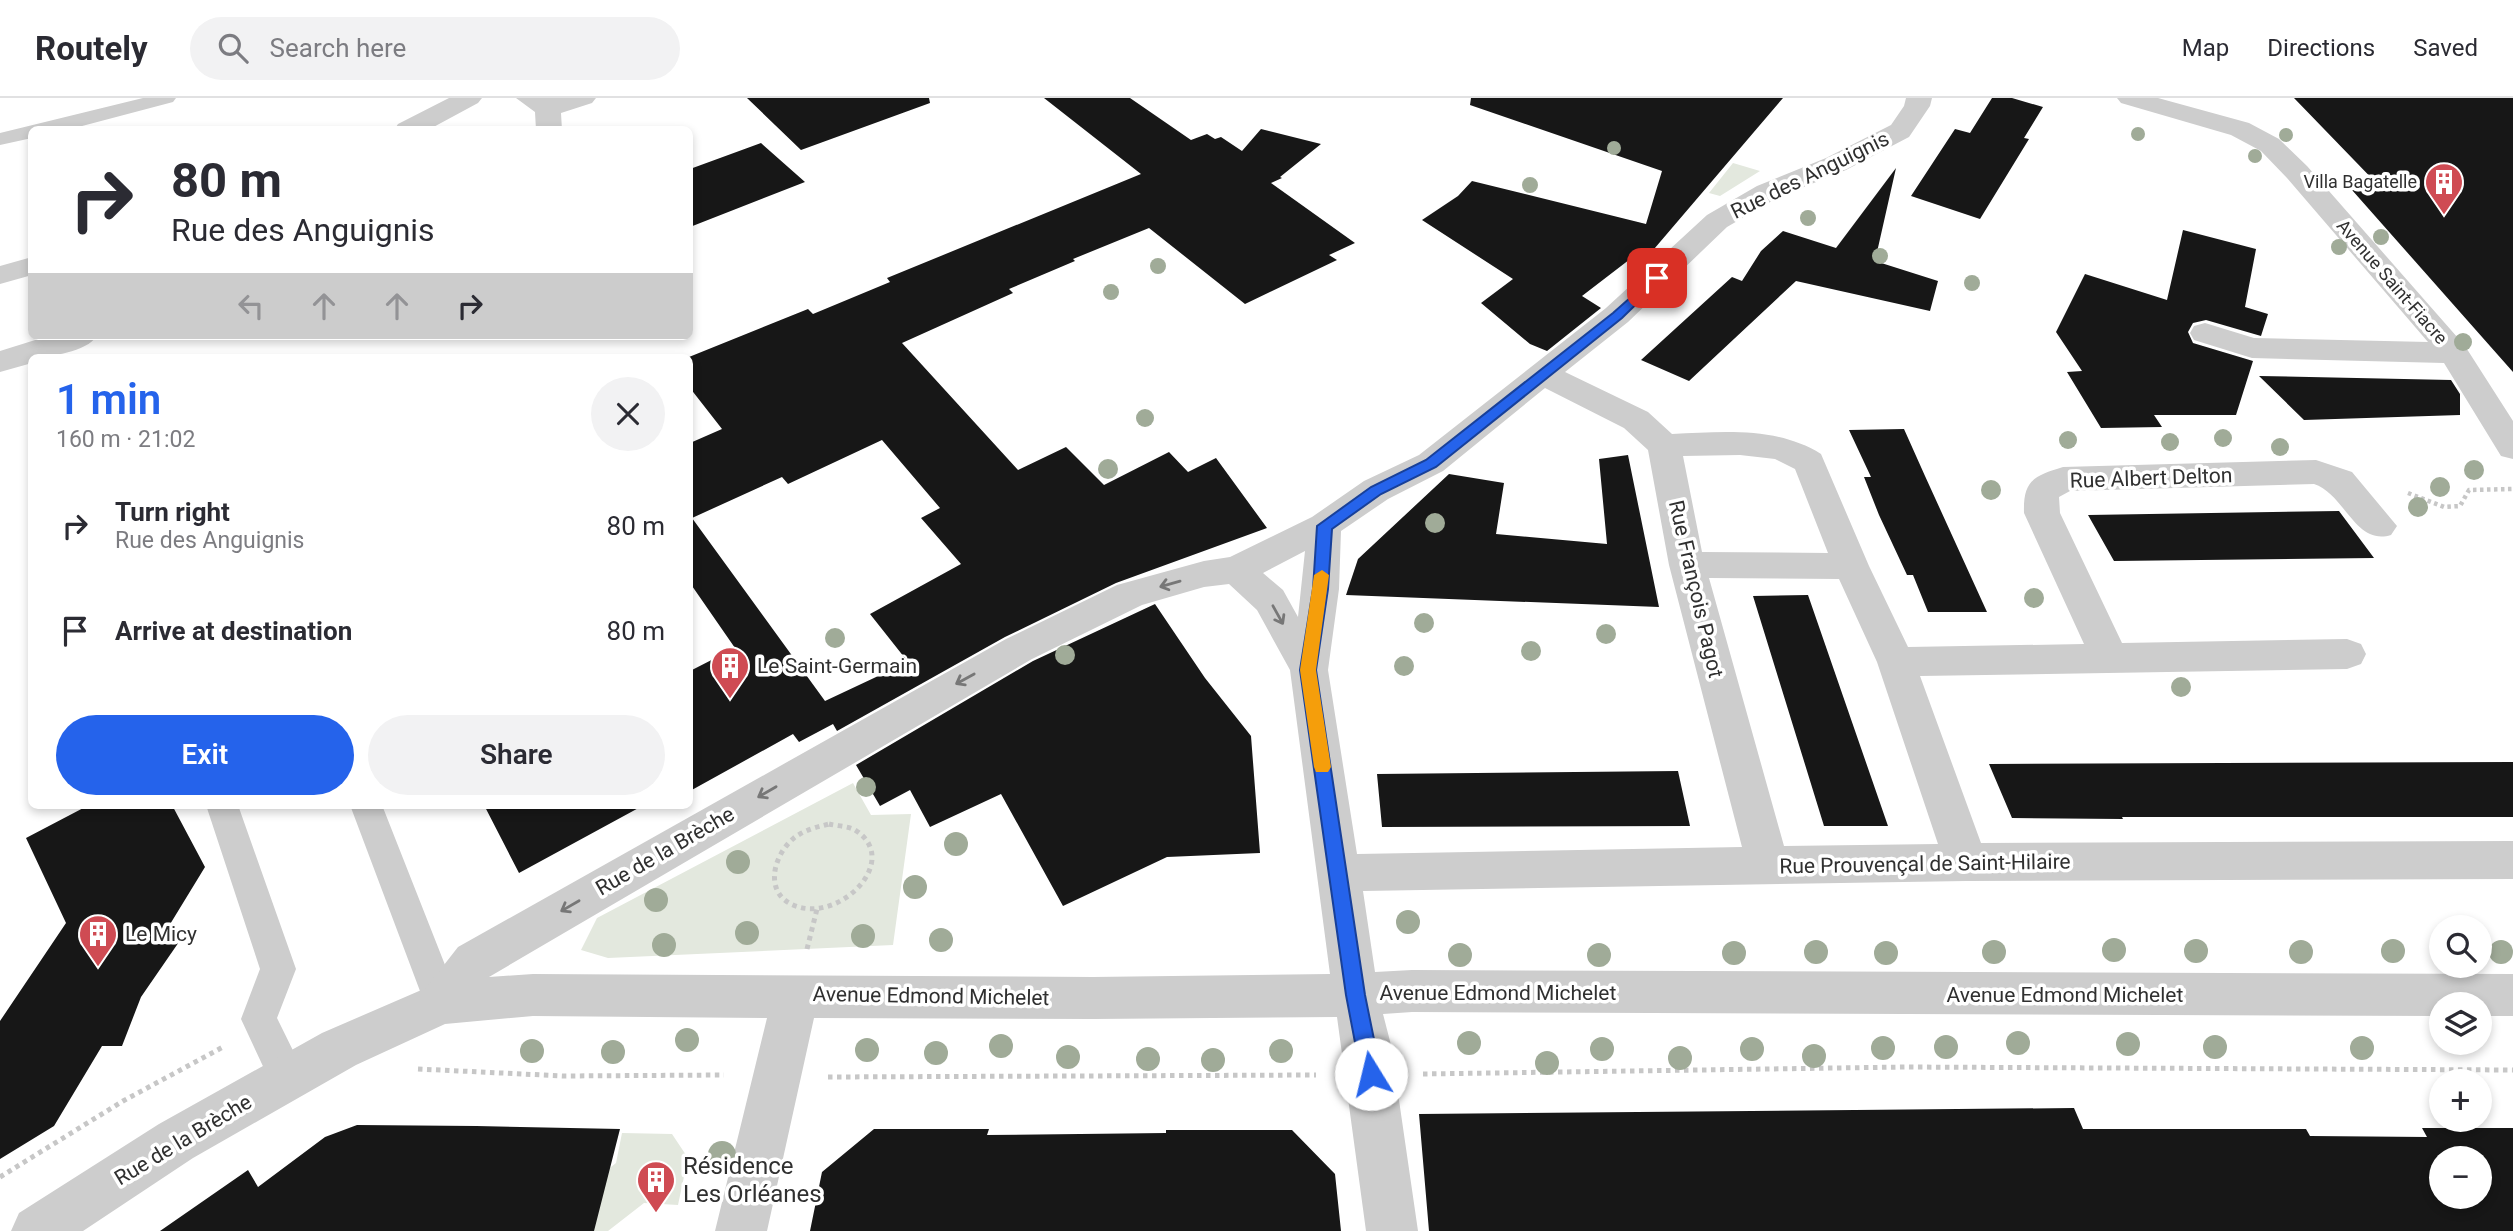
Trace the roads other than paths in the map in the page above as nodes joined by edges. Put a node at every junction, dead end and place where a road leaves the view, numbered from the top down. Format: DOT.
graph roads {
  1 [pos="166,98"];
  2 [pos="468,98"];
  3 [pos="583,98"];
  4 [pos="1919,98"];
  5 [pos="2130,98"];
  6 [pos="542,112"];
  7 [pos="57,126"];
  8 [pos="415,126"];
  9 [pos="28,133"];
  10 [pos="0,139"];
  11 [pos="28,267"];
  12 [pos="0,275"];
  13 [pos="2206,333"];
  14 [pos="69,340"];
  15 [pos="2454,353"];
  16 [pos="0,362"];
  17 [pos="1544,374"];
  18 [pos="1664,446"];
  19 [pos="2513,448"];
  20 [pos="1324,526"];
  21 [pos="2379,526"];
  22 [pos="1687,565"];
  23 [pos="1852,566"];
  24 [pos="1237,569"];
  25 [pos="2347,654"];
  26 [pos="2110,658"];
  27 [pos="1896,662"];
  28 [pos="1308,670"];
  29 [pos="223,809"];
  30 [pos="368,809"];
  31 [pos="2513,860"];
  32 [pos="1966,862"];
  33 [pos="1768,866"];
  34 [pos="1338,873"];
  35 [pos="796,995"];
  36 [pos="1356,995"];
  37 [pos="2513,995"];
  38 [pos="442,1003"];
  39 [pos="288,1079"];
  40 [pos="37,1231"];
  41 [pos="741,1231"];
  42 [pos="1392,1231"];
  1 -- 7 [label="lane"];
  2 -- 8 [label="street"];
  3 -- 6 [label="street"];
  4 -- 17 [label="street, Rue des Anguignis"];
  5 -- 15 [label="street, Avenue Saint-Fiacre"];
  9 -- 10 [label="lane"];
  11 -- 12 [label="street"];
  13 -- 15 [label="street"];
  14 -- 16 [label="street"];
  15 -- 19 [label="street, Avenue Saint-Fiacre"];
  17 -- 18 [label="street"];
  17 -- 20 [label="street, Rue des Anguignis"];
  18 -- 22 [label="street, Rue François Pagot"];
  18 -- 23 [label="street"];
  20 -- 24 [label="street, Rue de la Brèche"];
  20 -- 28 [label="street"];
  21 -- 26 [label="street, Rue Albert Delton"];
  22 -- 23 [label="street"];
  22 -- 33 [label="street, Rue François Pagot"];
  23 -- 27 [label="street"];
  24 -- 28 [label="street, one-way"];
  24 -- 38 [label="street, Rue de la Brèche, one-way"];
  25 -- 26 [label="street"];
  26 -- 27 [label="street"];
  27 -- 32 [label="street"];
  28 -- 34 [label="street"];
  29 -- 39 [label="lane"];
  30 -- 38 [label="lane"];
  31 -- 32 [label="street, Rue Prouvençal de Saint-Hilaire"];
  32 -- 33 [label="street, Rue Prouvençal de Saint-Hilaire"];
  33 -- 34 [label="street, Rue Prouvençal de Saint-Hilaire"];
  34 -- 36 [label="street"];
  35 -- 36 [label="street, Avenue Edmond Michelet"];
  35 -- 38 [label="street, Avenue Edmond Michelet"];
  35 -- 41 [label="street"];
  36 -- 37 [label="street, Avenue Edmond Michelet"];
  36 -- 42 [label="street"];
  38 -- 39 [label="street, Rue de la Brèche"];
  39 -- 40 [label="street, Rue de la Brèche"];
}
